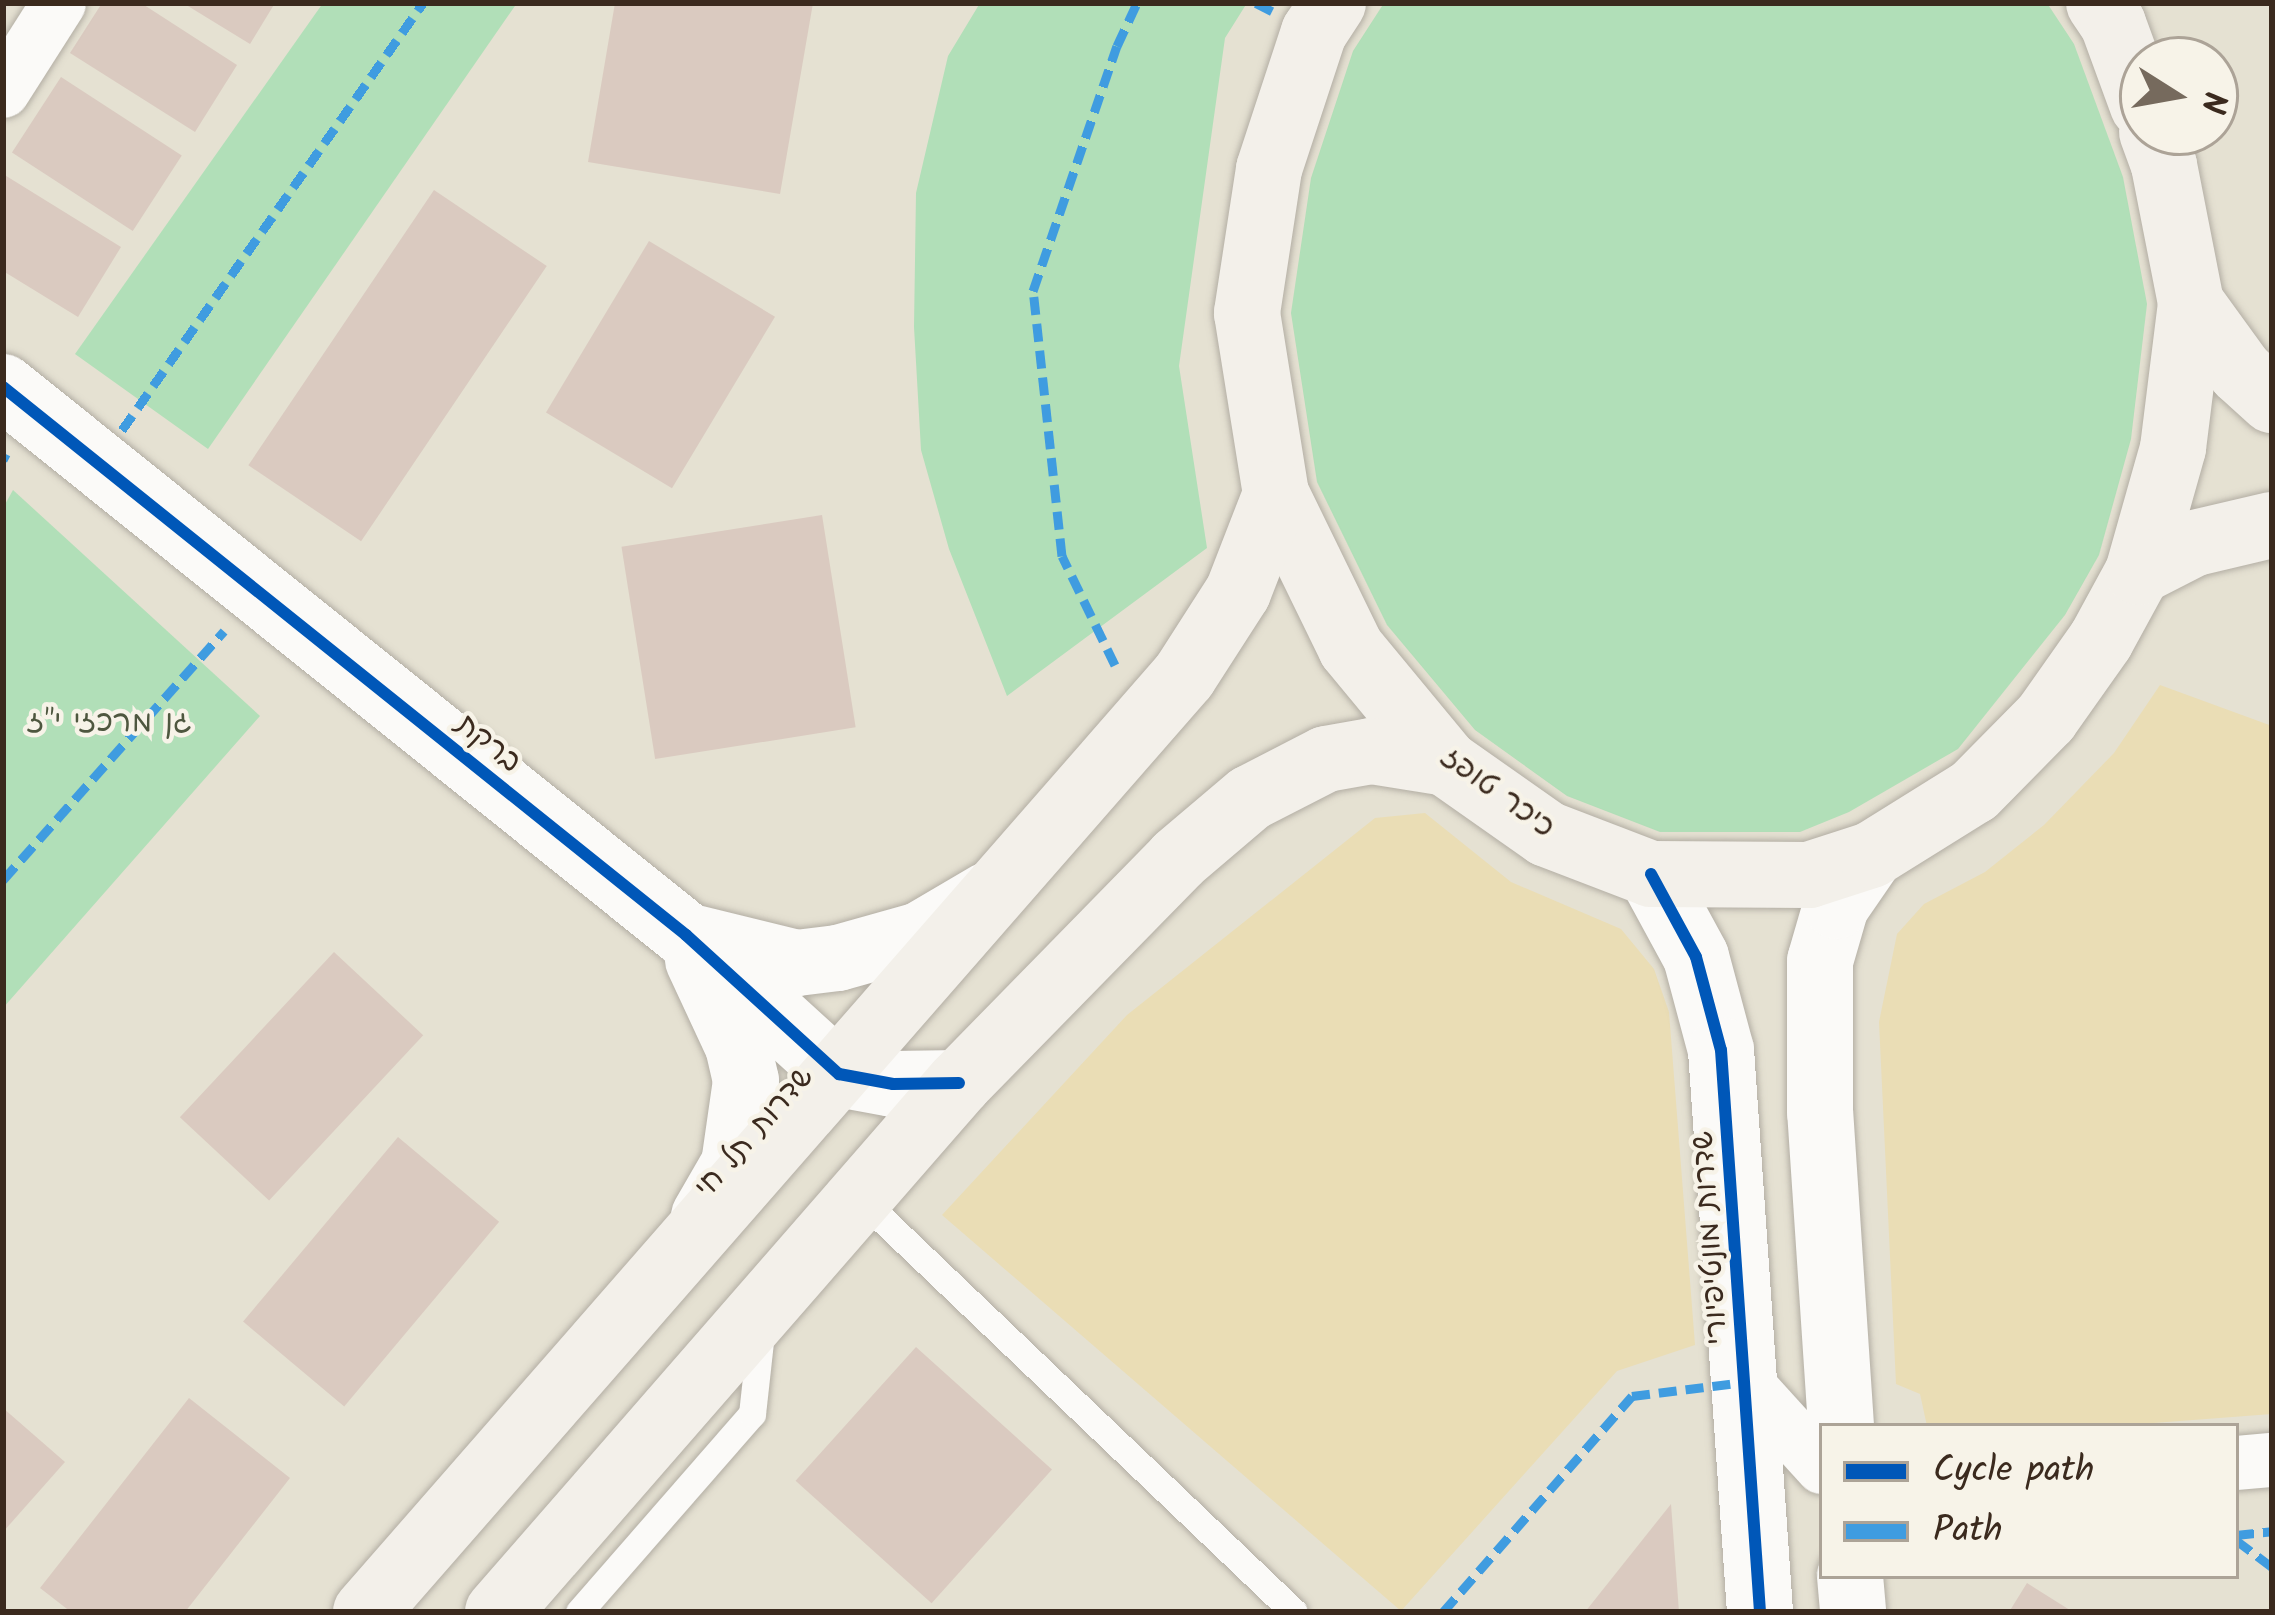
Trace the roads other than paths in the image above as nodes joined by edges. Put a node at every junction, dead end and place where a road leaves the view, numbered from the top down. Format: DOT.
graph roads {
  1 [pos="59,3"];
  2 [pos="1333,3"];
  3 [pos="2099,3"];
  4 [pos="2119,40"];
  5 [pos="3,91"];
  6 [pos="2161,156"];
  7 [pos="2191,303"];
  8 [pos="3,388"];
  9 [pos="2272,400"];
  10 [pos="1276,494"];
  11 [pos="2272,525"];
  12 [pos="2138,572"];
  13 [pos="1446,763"];
  14 [pos="1870,855"];
  15 [pos="1651,874"];
  16 [pos="1001,888"];
  17 [pos="686,935"];
  18 [pos="839,1074"];
  19 [pos="959,1083"];
  20 [pos="861,1198"];
  21 [pos="689,1245"];
  22 [pos="763,1310"];
  23 [pos="1745,1382"];
  24 [pos="1841,1423"];
  25 [pos="2272,1460"];
  26 [pos="2239,1463"];
  27 [pos="1819,1464"];
  28 [pos="1850,1579"];
  29 [pos="366,1612"];
  30 [pos="498,1612"];
  31 [pos="579,1612"];
  32 [pos="1294,1612"];
  33 [pos="1760,1612"];
  34 [pos="1853,1612"];
  1 -- 5 [label="street"];
  2 -- 10 [label="main road, כיכר טופז"];
  3 -- 4 [label="main road"];
  6 -- 7 [label="main road, כיכר טופז"];
  7 -- 9 [label="main road"];
  7 -- 12 [label="main road, כיכר טופז"];
  8 -- 17 [label="street, ברקת"];
  10 -- 13 [label="main road, כיכר טופז"];
  10 -- 16 [label="main road, שדרות תל חי"];
  11 -- 12 [label="main road"];
  12 -- 14 [label="main road, כיכר טופז"];
  13 -- 15 [label="main road, כיכר טופז"];
  13 -- 19 [label="main road"];
  14 -- 15 [label="main road, כיכר טופז"];
  14 -- 24 [label="street"];
  15 -- 23 [label="street, שדרות מונטיפיורי"];
  16 -- 17 [label="street"];
  16 -- 18 [label="main road, שדרות תל חי"];
  17 -- 18 [label="street, ברקת"];
  17 -- 21 [label="street"];
  18 -- 19 [label="street"];
  18 -- 21 [label="main road, שדרות תל חי"];
  19 -- 20 [label="main road"];
  20 -- 22 [label="main road"];
  20 -- 32 [label="lane"];
  21 -- 29 [label="main road, שדרות תל חי"];
  22 -- 30 [label="main road"];
  22 -- 31 [label="lane"];
  23 -- 27 [label="street"];
  23 -- 33 [label="street, שדרות מונטיפיורי"];
  25 -- 26 [label="street"];
  28 -- 34 [label="street"];
}
